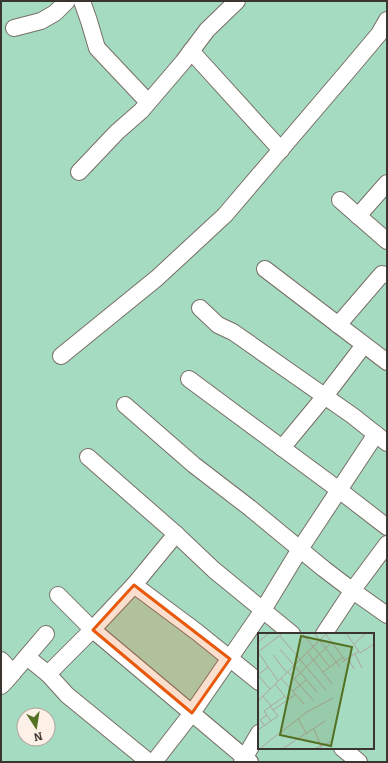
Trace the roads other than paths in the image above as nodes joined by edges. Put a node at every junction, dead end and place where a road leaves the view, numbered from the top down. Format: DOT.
graph roads {
  1 [pos="67,1"];
  2 [pos="82,1"];
  3 [pos="238,1"];
  4 [pos="387,20"];
  5 [pos="14,28"];
  6 [pos="192,51"];
  7 [pos="148,102"];
  8 [pos="281,150"];
  9 [pos="79,172"];
  10 [pos="387,183"];
  11 [pos="340,200"];
  12 [pos="358,216"];
  13 [pos="387,241"];
  14 [pos="265,269"];
  15 [pos="387,275"];
  16 [pos="200,308"];
  17 [pos="338,325"];
  18 [pos="364,345"];
  19 [pos="61,356"];
  20 [pos="387,362"];
  21 [pos="189,379"];
  22 [pos="325,396"];
  23 [pos="125,405"];
  24 [pos="382,439"];
  25 [pos="282,448"];
  26 [pos="88,457"];
  27 [pos="339,490"];
  28 [pos="387,527"];
  29 [pos="176,534"];
  30 [pos="387,544"];
  31 [pos="300,549"];
  32 [pos="134,585"];
  33 [pos="352,591"];
  34 [pos="58,595"];
  35 [pos="263,610"];
  36 [pos="387,615"];
  37 [pos="93,630"];
  38 [pos="291,633"];
  39 [pos="325,633"];
  40 [pos="46,634"];
  41 [pos="27,657"];
  42 [pos="230,659"];
  43 [pos="1,660"];
  44 [pos="13,673"];
  45 [pos="48,674"];
  46 [pos="258,681"];
  47 [pos="1,686"];
  48 [pos="192,713"];
  49 [pos="258,735"];
  50 [pos="343,749"];
  51 [pos="246,761"];
  52 [pos="148,762"];
  53 [pos="154,762"];
  54 [pos="359,762"];
  1 -- 5 [label="street"];
  2 -- 7 [label="street"];
  3 -- 6 [label="street"];
  4 -- 8 [label="street"];
  6 -- 7 [label="street"];
  6 -- 8 [label="street"];
  7 -- 9 [label="street"];
  8 -- 19 [label="street"];
  10 -- 12 [label="street"];
  11 -- 12 [label="street"];
  12 -- 13 [label="street"];
  14 -- 17 [label="street"];
  15 -- 17 [label="street"];
  16 -- 22 [label="street"];
  17 -- 18 [label="street"];
  18 -- 20 [label="street"];
  18 -- 22 [label="street"];
  21 -- 25 [label="street"];
  22 -- 24 [label="street"];
  22 -- 25 [label="street"];
  23 -- 31 [label="street"];
  24 -- 27 [label="street"];
  25 -- 27 [label="street"];
  26 -- 29 [label="street"];
  27 -- 28 [label="street"];
  27 -- 31 [label="street"];
  29 -- 32 [label="street"];
  29 -- 35 [label="street"];
  30 -- 33 [label="street"];
  31 -- 33 [label="street"];
  31 -- 35 [label="street"];
  32 -- 37 [label="street"];
  32 -- 42 [label="street"];
  33 -- 36 [label="street"];
  33 -- 39 [label="street"];
  34 -- 37 [label="street"];
  35 -- 38 [label="street"];
  35 -- 42 [label="street"];
  37 -- 45 [label="street"];
  37 -- 48 [label="street"];
  40 -- 41 [label="street"];
  41 -- 44 [label="street"];
  41 -- 45 [label="street"];
  42 -- 46 [label="street"];
  42 -- 48 [label="street"];
  43 -- 44 [label="street"];
  44 -- 47 [label="street"];
  45 -- 52 [label="street"];
  48 -- 51 [label="street"];
  48 -- 53 [label="street"];
  49 -- 51 [label="street"];
  50 -- 54 [label="street"];
}
